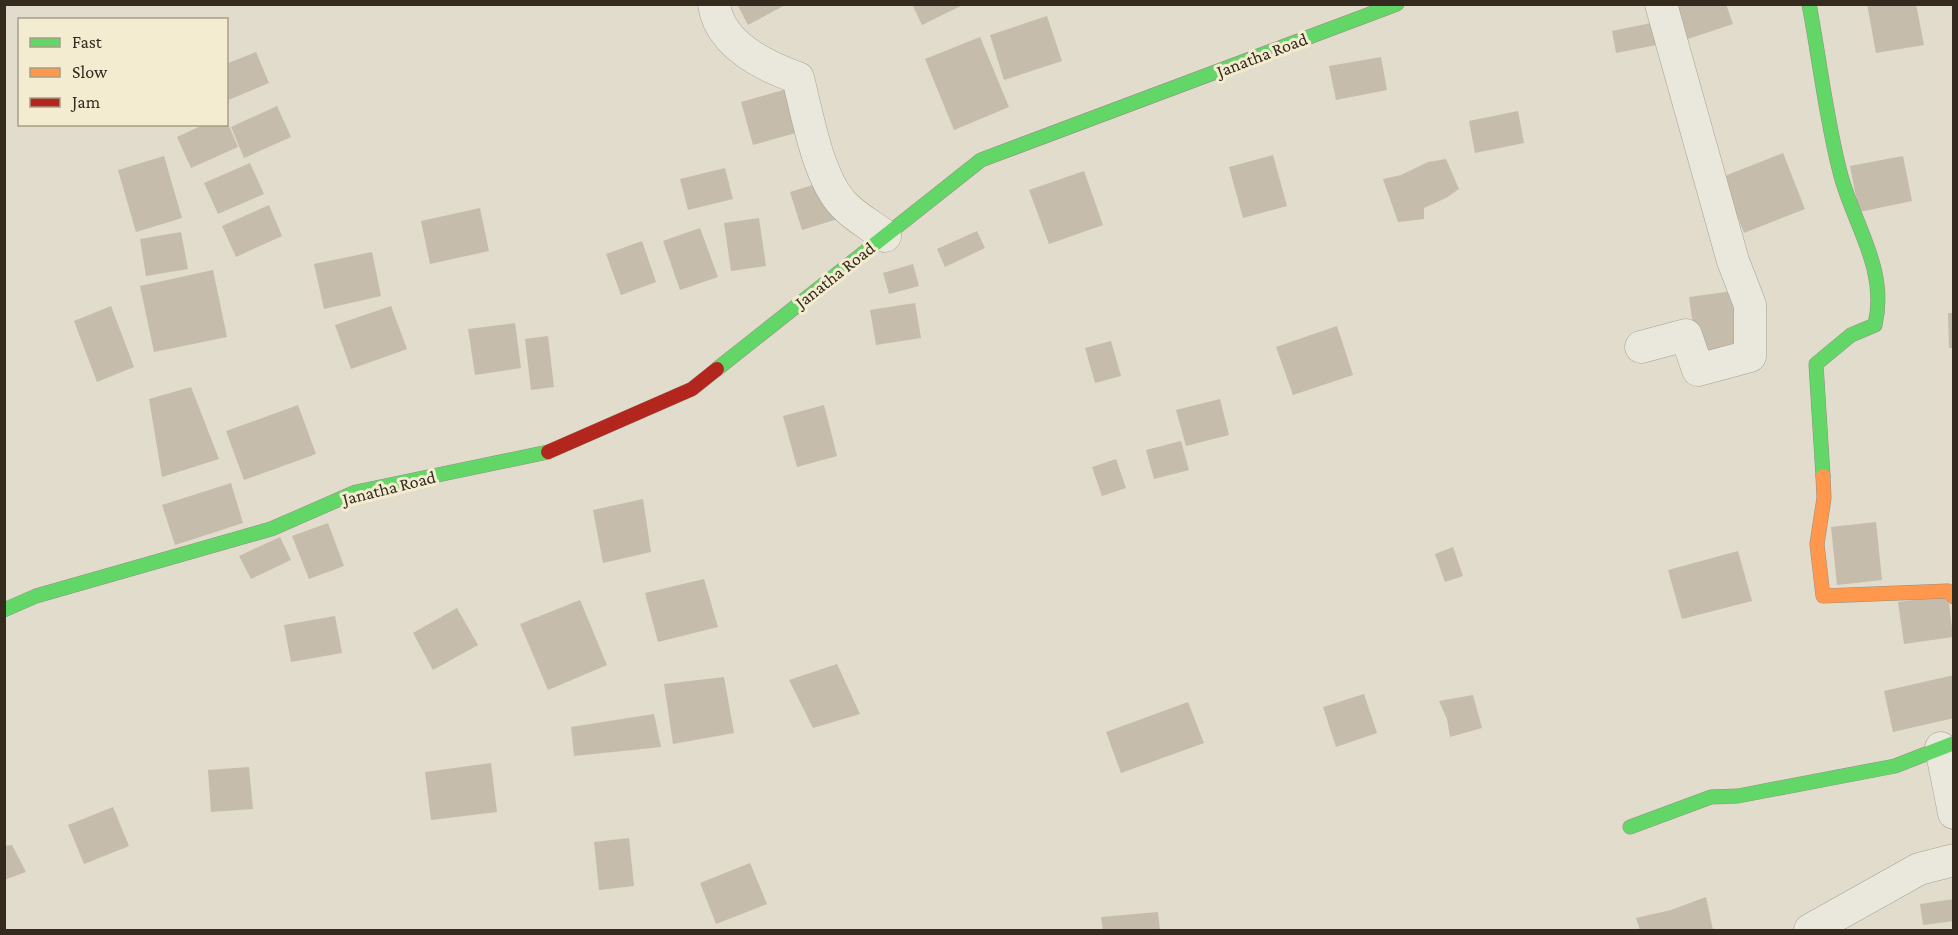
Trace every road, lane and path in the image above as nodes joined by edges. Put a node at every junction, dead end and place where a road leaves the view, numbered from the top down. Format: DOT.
graph roads {
  1 [pos="714,4"];
  2 [pos="1397,4"];
  3 [pos="1661,4"];
  4 [pos="1809,4"];
  5 [pos="885,236"];
  6 [pos="1641,347"];
  7 [pos="1953,597"];
  8 [pos="4,610"];
  9 [pos="1947,746"];
  10 [pos="1953,813"];
  11 [pos="1630,827"];
  12 [pos="1953,860"];
  13 [pos="1810,930"];
  1 -- 5 [label="street"];
  2 -- 5 [label="street, Janatha Road"];
  3 -- 6 [label="street"];
  4 -- 7 [label="street"];
  5 -- 8 [label="street, Janatha Road"];
  9 -- 10 [label="street"];
  9 -- 11 [label="street"];
  12 -- 13 [label="street"];
}
